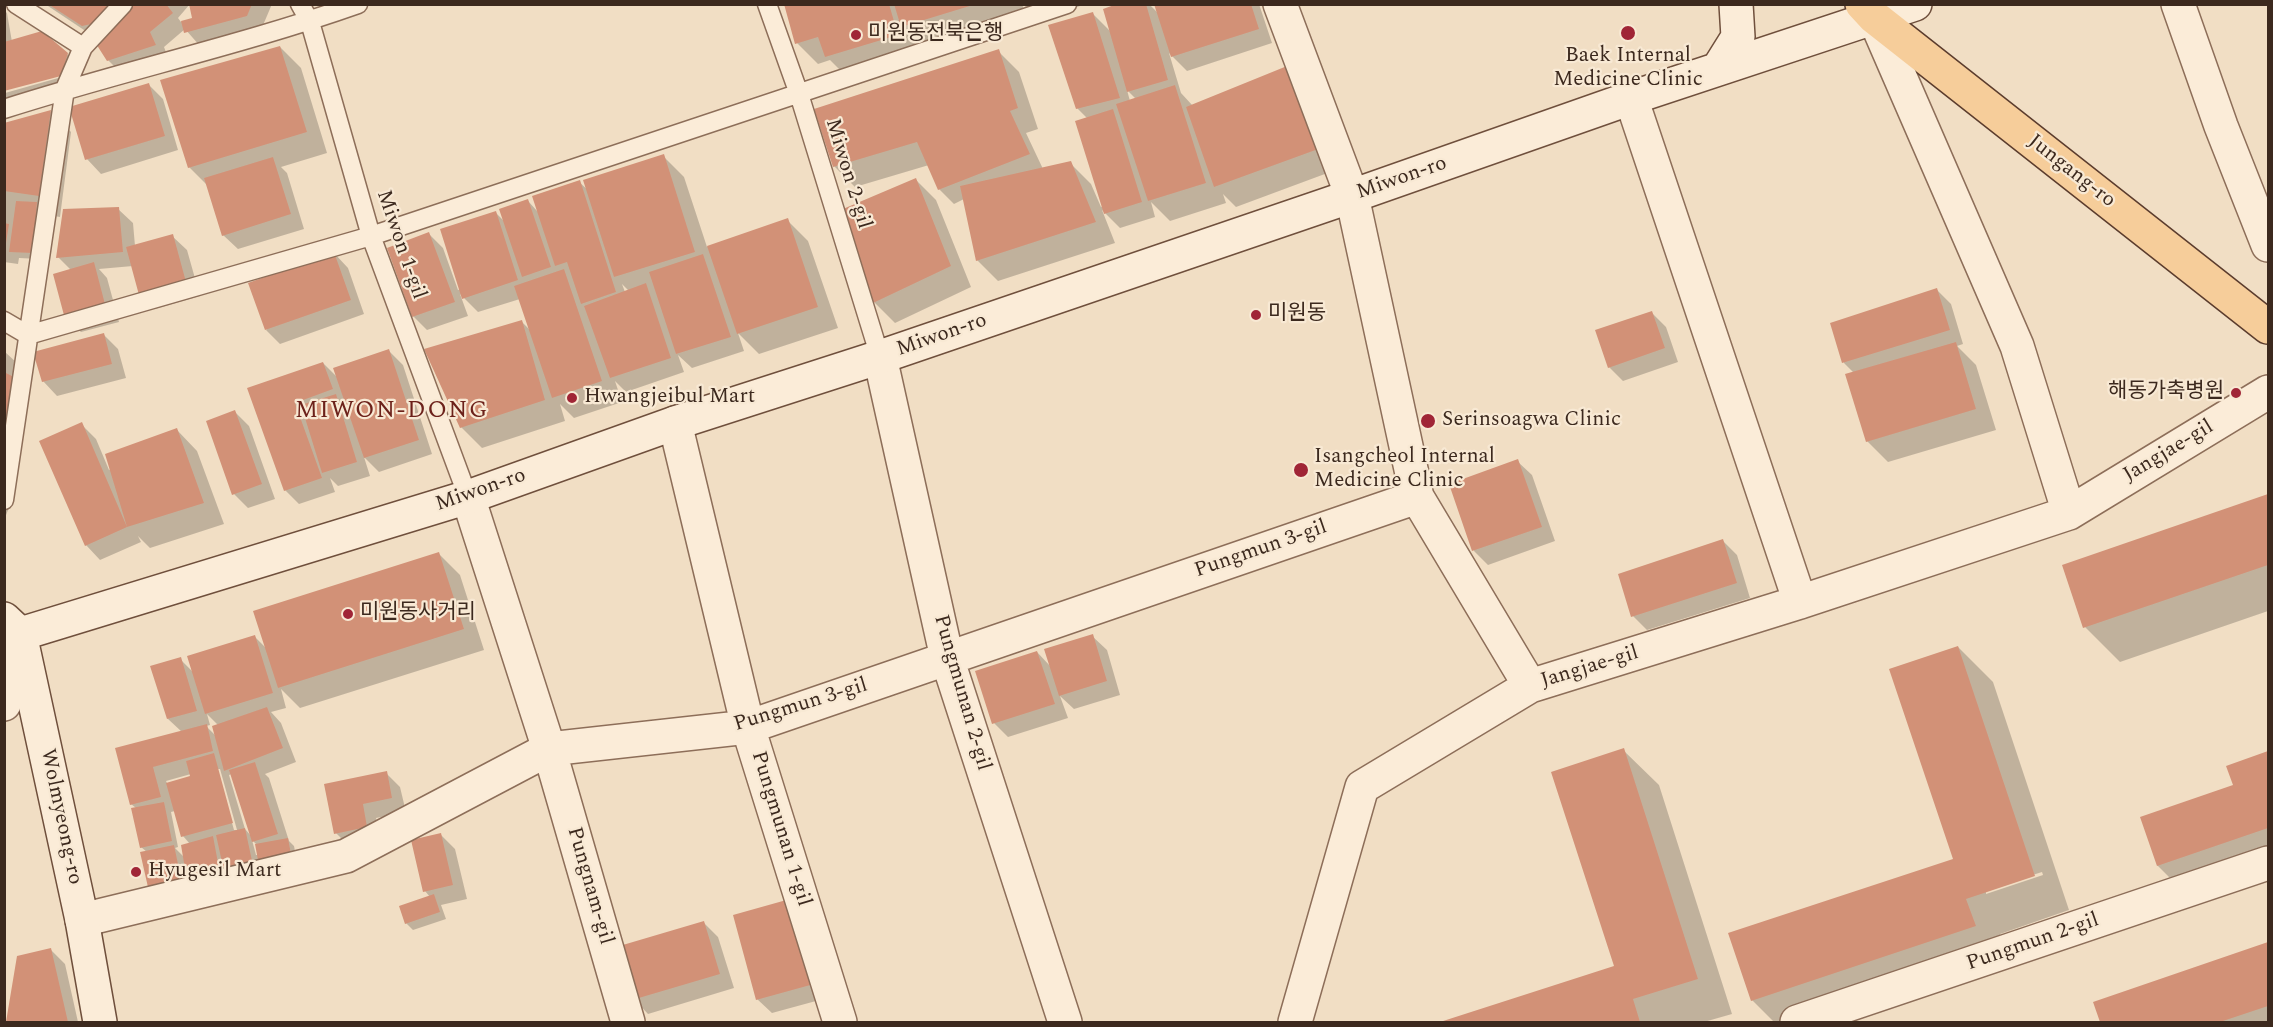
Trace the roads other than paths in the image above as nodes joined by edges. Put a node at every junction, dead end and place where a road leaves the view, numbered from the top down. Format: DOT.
graph roads {
  1 [pos="16,4"];
  2 [pos="123,4"];
  3 [pos="300,4"];
  4 [pos="358,4"];
  5 [pos="767,4"];
  6 [pos="1067,4"];
  7 [pos="1280,4"];
  8 [pos="1736,4"];
  9 [pos="1915,4"];
  10 [pos="2178,4"];
  11 [pos="1869,9"];
  12 [pos="310,22"];
  13 [pos="83,47"];
  14 [pos="1718,69"];
  15 [pos="65,89"];
  16 [pos="799,94"];
  17 [pos="1631,98"];
  18 [pos="4,109"];
  19 [pos="1352,196"];
  20 [pos="371,236"];
  21 [pos="2268,245"];
  22 [pos="4,321"];
  23 [pos="2268,327"];
  24 [pos="28,335"];
  25 [pos="880,357"];
  26 [pos="2268,392"];
  27 [pos="675,423"];
  28 [pos="468,497"];
  29 [pos="1417,497"];
  30 [pos="4,500"];
  31 [pos="2069,513"];
  32 [pos="1800,602"];
  33 [pos="10,631"];
  34 [pos="947,658"];
  35 [pos="1530,686"];
  36 [pos="4,704"];
  37 [pos="748,727"];
  38 [pos="549,749"];
  39 [pos="2268,863"];
  40 [pos="82,920"];
  41 [pos="100,1023"];
  42 [pos="628,1023"];
  43 [pos="840,1023"];
  44 [pos="1065,1023"];
  45 [pos="1295,1023"];
  46 [pos="1797,1023"];
  1 -- 13 [label="lane"];
  2 -- 13 [label="lane"];
  3 -- 12 [label="lane, Miwon 1-gil"];
  4 -- 12 [label="lane"];
  5 -- 16 [label="lane, Miwon 2-gil"];
  6 -- 16 [label="lane"];
  7 -- 19 [label="street"];
  8 -- 14 [label="street"];
  9 -- 11 [label="street, Miwon-ro"];
  10 -- 21 [label="street"];
  11 -- 14 [label="street, Miwon-ro"];
  11 -- 23 [label="main road, Jungang-ro"];
  11 -- 31 [label="street"];
  12 -- 15 [label="lane"];
  12 -- 20 [label="lane, Miwon 1-gil"];
  13 -- 15 [label="lane"];
  14 -- 17 [label="street, Miwon-ro"];
  15 -- 18 [label="lane"];
  15 -- 24 [label="lane"];
  16 -- 20 [label="lane"];
  16 -- 25 [label="lane, Miwon 2-gil"];
  17 -- 19 [label="street, Miwon-ro"];
  17 -- 32 [label="street"];
  19 -- 25 [label="street, Miwon-ro"];
  19 -- 29 [label="street"];
  20 -- 24 [label="lane"];
  20 -- 28 [label="lane, Miwon 1-gil"];
  22 -- 24 [label="lane"];
  24 -- 30 [label="lane"];
  25 -- 27 [label="street, Miwon-ro"];
  25 -- 34 [label="street, Pungmunan 2-gil"];
  26 -- 31 [label="street, Jangjae-gil"];
  27 -- 28 [label="street, Miwon-ro"];
  27 -- 37 [label="street, Pungmunan 1-gil"];
  28 -- 33 [label="street, Miwon-ro"];
  28 -- 38 [label="street, Pungnam-gil"];
  29 -- 34 [label="street, Pungmun 3-gil"];
  29 -- 35 [label="street"];
  31 -- 32 [label="street, Jangjae-gil"];
  32 -- 35 [label="street, Jangjae-gil"];
  33 -- 36 [label="street"];
  33 -- 40 [label="street, Wolmyeong-ro"];
  34 -- 37 [label="street, Pungmun 3-gil"];
  34 -- 44 [label="street, Pungmunan 2-gil"];
  35 -- 45 [label="street, Jangjae-gil"];
  37 -- 38 [label="street, Pungmun 3-gil"];
  37 -- 43 [label="street, Pungmunan 1-gil"];
  38 -- 40 [label="street, Pungmun 3-gil"];
  38 -- 42 [label="street, Pungnam-gil"];
  39 -- 46 [label="street, Pungmun 2-gil"];
  40 -- 41 [label="street, Wolmyeong-ro"];
}
